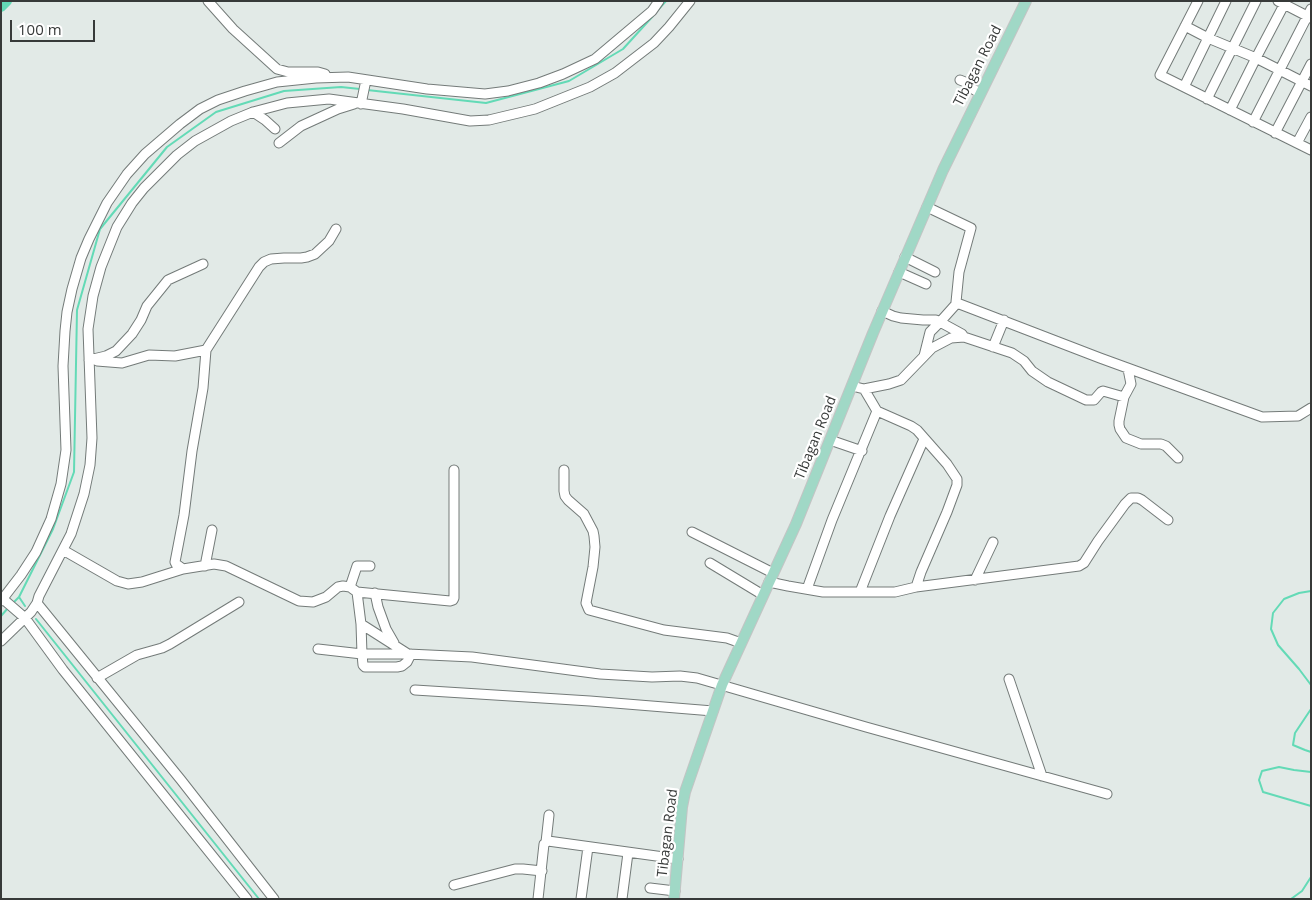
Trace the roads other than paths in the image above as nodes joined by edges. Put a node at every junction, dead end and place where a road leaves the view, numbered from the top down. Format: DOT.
graph roads {
  1 [pos="208,1"];
  2 [pos="659,1"];
  3 [pos="690,1"];
  4 [pos="1026,1"];
  5 [pos="1198,1"];
  6 [pos="1226,1"];
  7 [pos="1256,1"];
  8 [pos="1283,2"];
  9 [pos="1309,15"];
  10 [pos="1185,26"];
  11 [pos="1208,38"];
  12 [pos="1233,48"];
  13 [pos="1256,58"];
  14 [pos="1311,64"];
  15 [pos="1279,70"];
  16 [pos="329,77"];
  17 [pos="960,80"];
  18 [pos="366,82"];
  19 [pos="1306,83"];
  20 [pos="1184,87"];
  21 [pos="980,93"];
  22 [pos="1207,99"];
  23 [pos="361,101"];
  24 [pos="1230,110"];
  25 [pos="253,112"];
  26 [pos="1311,117"];
  27 [pos="1253,122"];
  28 [pos="275,129"];
  29 [pos="1276,132"];
  30 [pos="280,143"];
  31 [pos="1297,143"];
  32 [pos="1311,150"];
  33 [pos="927,208"];
  34 [pos="336,229"];
  35 [pos="905,257"];
  36 [pos="203,264"];
  37 [pos="899,272"];
  38 [pos="935,272"];
  39 [pos="926,284"];
  40 [pos="957,303"];
  41 [pos="882,311"];
  42 [pos="1004,320"];
  43 [pos="940,322"];
  44 [pos="964,337"];
  45 [pos="993,347"];
  46 [pos="206,350"];
  47 [pos="923,357"];
  48 [pos="89,360"];
  49 [pos="1128,368"];
  50 [pos="852,386"];
  51 [pos="864,389"];
  52 [pos="1124,397"];
  53 [pos="1311,408"];
  54 [pos="877,411"];
  55 [pos="924,439"];
  56 [pos="830,440"];
  57 [pos="862,451"];
  58 [pos="1178,458"];
  59 [pos="454,470"];
  60 [pos="564,470"];
  61 [pos="1168,520"];
  62 [pos="212,530"];
  63 [pos="692,532"];
  64 [pos="993,542"];
  65 [pos="63,550"];
  66 [pos="710,563"];
  67 [pos="205,566"];
  68 [pos="370,566"];
  69 [pos="183,569"];
  70 [pos="771,578"];
  71 [pos="975,580"];
  72 [pos="916,587"];
  73 [pos="807,589"];
  74 [pos="354,590"];
  75 [pos="860,592"];
  76 [pos="375,594"];
  77 [pos="763,595"];
  78 [pos="4,601"];
  79 [pos="37,602"];
  80 [pos="239,602"];
  81 [pos="23,616"];
  82 [pos="361,624"];
  83 [pos="1,641"];
  84 [pos="741,643"];
  85 [pos="396,646"];
  86 [pos="318,649"];
  87 [pos="362,654"];
  88 [pos="410,654"];
  89 [pos="97,678"];
  90 [pos="1009,679"];
  91 [pos="722,685"];
  92 [pos="415,690"];
  93 [pos="713,711"];
  94 [pos="1042,776"];
  95 [pos="1107,794"];
  96 [pos="549,814"];
  97 [pos="546,842"];
  98 [pos="588,847"];
  99 [pos="628,852"];
  100 [pos="678,859"];
  101 [pos="542,870"];
  102 [pos="454,884"];
  103 [pos="650,888"];
  104 [pos="674,895"];
  105 [pos="247,899"];
  106 [pos="274,899"];
  107 [pos="538,899"];
  108 [pos="581,899"];
  109 [pos="622,899"];
  1 -- 16 [label="street"];
  2 -- 18 [label="street"];
  3 -- 23 [label="street"];
  4 -- 21 [label="main road, Tibagan Road"];
  5 -- 10 [label="street"];
  6 -- 11 [label="street"];
  7 -- 12 [label="street"];
  8 -- 9 [label="street"];
  8 -- 13 [label="street"];
  9 -- 15 [label="street"];
  10 -- 11 [label="street"];
  10 -- 20 [label="street"];
  11 -- 12 [label="street"];
  11 -- 20 [label="street"];
  12 -- 13 [label="street"];
  12 -- 22 [label="street"];
  13 -- 15 [label="street"];
  13 -- 24 [label="street"];
  14 -- 19 [label="street"];
  15 -- 19 [label="street"];
  15 -- 27 [label="street"];
  16 -- 18 [label="street"];
  16 -- 78 [label="street"];
  17 -- 21 [label="street"];
  18 -- 23 [label="street"];
  19 -- 29 [label="street"];
  20 -- 22 [label="street"];
  21 -- 33 [label="main road, Tibagan Road"];
  22 -- 24 [label="street"];
  23 -- 25 [label="street"];
  23 -- 30 [label="street"];
  24 -- 27 [label="street"];
  25 -- 28 [label="street"];
  25 -- 48 [label="street"];
  26 -- 31 [label="street"];
  27 -- 29 [label="street"];
  29 -- 31 [label="street"];
  31 -- 32 [label="street"];
  33 -- 35 [label="main road, Tibagan Road"];
  33 -- 40 [label="street"];
  34 -- 46 [label="street"];
  35 -- 37 [label="main road, Tibagan Road"];
  35 -- 38 [label="street"];
  36 -- 48 [label="street"];
  37 -- 39 [label="street"];
  37 -- 41 [label="main road, Tibagan Road"];
  40 -- 42 [label="street"];
  40 -- 43 [label="street"];
  41 -- 43 [label="street"];
  41 -- 50 [label="main road, Tibagan Road"];
  42 -- 45 [label="street"];
  42 -- 49 [label="street"];
  43 -- 44 [label="street"];
  43 -- 47 [label="street"];
  44 -- 45 [label="street"];
  44 -- 47 [label="street"];
  45 -- 52 [label="street"];
  46 -- 48 [label="street"];
  46 -- 69 [label="street"];
  47 -- 51 [label="street"];
  48 -- 65 [label="street"];
  49 -- 52 [label="street"];
  49 -- 53 [label="street"];
  50 -- 51 [label="street"];
  50 -- 56 [label="main road, Tibagan Road"];
  51 -- 54 [label="street"];
  52 -- 58 [label="street"];
  54 -- 55 [label="street"];
  54 -- 57 [label="street"];
  55 -- 72 [label="street"];
  55 -- 75 [label="street"];
  56 -- 57 [label="street"];
  56 -- 70 [label="main road, Tibagan Road"];
  57 -- 73 [label="street"];
  59 -- 76 [label="street"];
  60 -- 84 [label="street"];
  61 -- 71 [label="street"];
  62 -- 67 [label="street"];
  63 -- 70 [label="street"];
  64 -- 71 [label="street"];
  65 -- 69 [label="street"];
  65 -- 79 [label="street"];
  66 -- 77 [label="street"];
  67 -- 69 [label="street"];
  67 -- 74 [label="street"];
  68 -- 74 [label="street"];
  70 -- 73 [label="street"];
  70 -- 77 [label="main road, Tibagan Road"];
  71 -- 72 [label="street"];
  72 -- 75 [label="street"];
  73 -- 75 [label="street"];
  74 -- 76 [label="street"];
  74 -- 82 [label="street"];
  76 -- 85 [label="street"];
  77 -- 84 [label="main road, Tibagan Road"];
  78 -- 81 [label="street"];
  79 -- 81 [label="street"];
  79 -- 89 [label="street"];
  80 -- 89 [label="street"];
  81 -- 83 [label="street"];
  81 -- 105 [label="street"];
  82 -- 85 [label="street"];
  82 -- 87 [label="street"];
  84 -- 91 [label="main road, Tibagan Road"];
  85 -- 88 [label="street"];
  86 -- 87 [label="street"];
  87 -- 88 [label="street"];
  87 -- 88 [label="street"];
  88 -- 91 [label="street"];
  89 -- 106 [label="street"];
  90 -- 94 [label="street"];
  91 -- 93 [label="main road, Tibagan Road"];
  91 -- 94 [label="street"];
  92 -- 93 [label="street"];
  93 -- 100 [label="main road, Tibagan Road"];
  94 -- 95 [label="street"];
  96 -- 97 [label="street"];
  97 -- 98 [label="street"];
  97 -- 101 [label="street"];
  98 -- 99 [label="street"];
  98 -- 108 [label="street"];
  99 -- 100 [label="street"];
  99 -- 109 [label="street"];
  100 -- 104 [label="main road, Tibagan Road"];
  101 -- 102 [label="street"];
  101 -- 107 [label="street"];
  103 -- 104 [label="street"];
}
